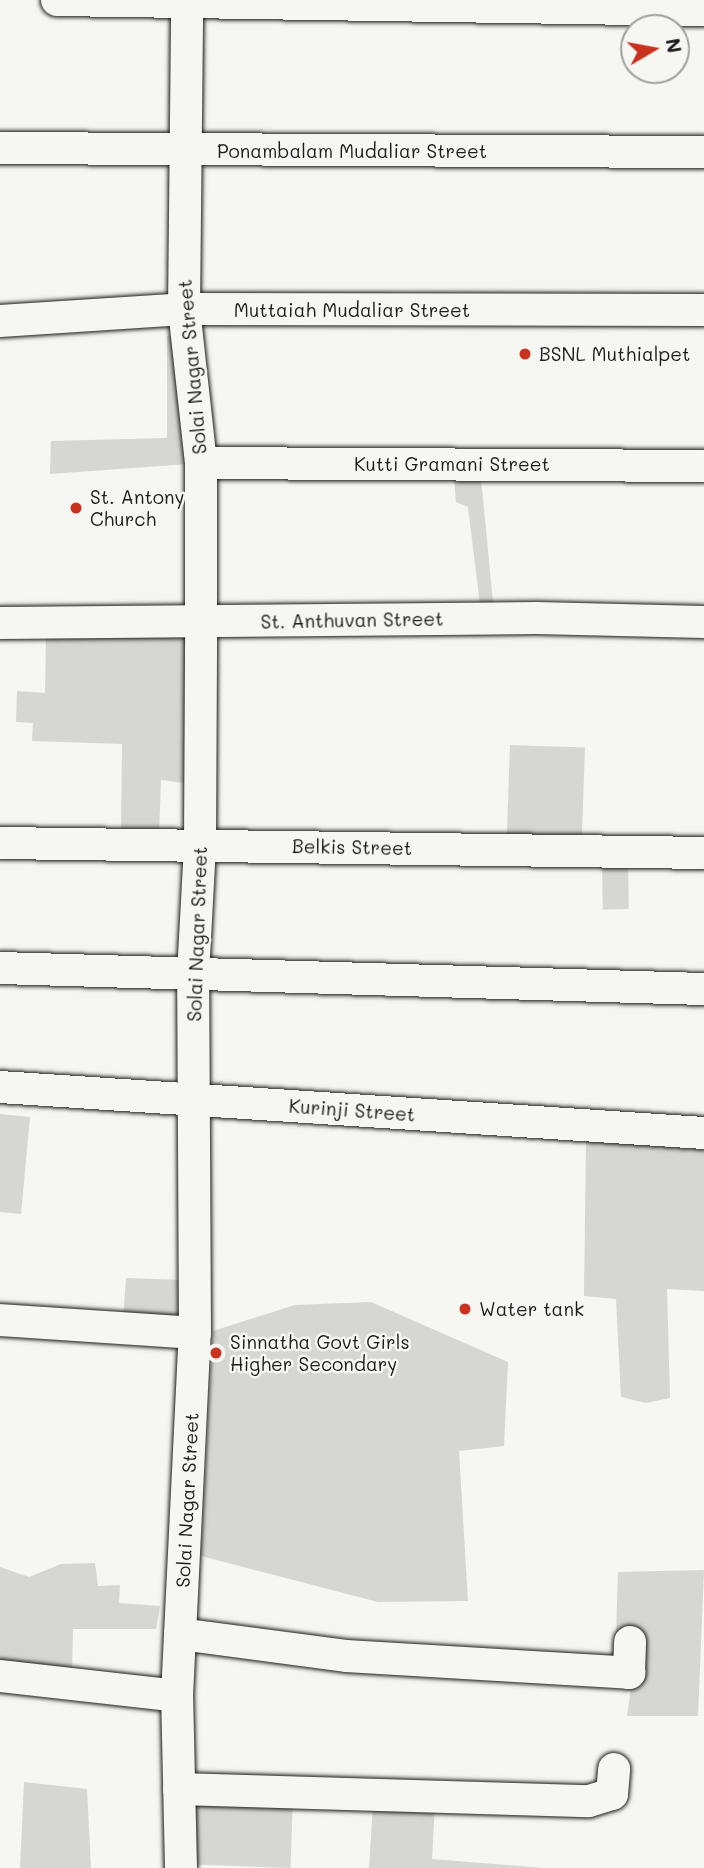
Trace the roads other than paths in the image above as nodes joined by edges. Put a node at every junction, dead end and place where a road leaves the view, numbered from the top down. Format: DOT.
graph roads {
  1 [pos="57,0"];
  2 [pos="187,1"];
  3 [pos="704,10"];
  4 [pos="0,148"];
  5 [pos="186,151"];
  6 [pos="704,152"];
  7 [pos="184,309"];
  8 [pos="704,310"];
  9 [pos="0,321"];
  10 [pos="201,463"];
  11 [pos="704,466"];
  12 [pos="201,622"];
  13 [pos="704,622"];
  14 [pos="0,623"];
  15 [pos="0,843"];
  16 [pos="200,844"];
  17 [pos="704,853"];
  18 [pos="0,968"];
  19 [pos="193,975"];
  20 [pos="704,989"];
  21 [pos="0,1087"];
  22 [pos="195,1100"];
  23 [pos="704,1133"];
  24 [pos="0,1320"];
  25 [pos="195,1333"];
  26 [pos="180,1633"];
  27 [pos="630,1643"];
  28 [pos="0,1676"];
  29 [pos="177,1696"];
  30 [pos="614,1769"];
  31 [pos="179,1789"];
  32 [pos="181,1868"];
  1 -- 2 [label="street"];
  2 -- 3 [label="street"];
  2 -- 5 [label="street, Solai Nagar Street"];
  4 -- 5 [label="street, Ponambalam Mudaliar Street"];
  5 -- 6 [label="street, Ponambalam Mudaliar Street"];
  5 -- 7 [label="street, Solai Nagar Street"];
  7 -- 8 [label="street, Muttaiah Mudaliar Street"];
  7 -- 9 [label="street, Muttaiah Mudaliar Street"];
  7 -- 10 [label="street, Solai Nagar Street"];
  10 -- 11 [label="street, Kutti Gramani Street"];
  10 -- 12 [label="street, Solai Nagar Street"];
  12 -- 13 [label="street, St. Anthuvan Street"];
  12 -- 14 [label="street, St. Anthuvan Street"];
  12 -- 16 [label="street, Solai Nagar Street"];
  15 -- 16 [label="street, Belkis Street"];
  16 -- 17 [label="street, Belkis Street"];
  16 -- 19 [label="street, Solai Nagar Street"];
  18 -- 19 [label="street"];
  19 -- 20 [label="street"];
  19 -- 22 [label="street, Solai Nagar Street"];
  21 -- 22 [label="street, Kurinji Street"];
  22 -- 23 [label="street, Kurinji Street"];
  22 -- 25 [label="street, Solai Nagar Street"];
  24 -- 25 [label="street"];
  25 -- 26 [label="street, Solai Nagar Street"];
  26 -- 27 [label="street"];
  26 -- 29 [label="street, Solai Nagar Street"];
  28 -- 29 [label="street"];
  29 -- 31 [label="street, Solai Nagar Street"];
  30 -- 31 [label="street"];
  31 -- 32 [label="street, Solai Nagar Street"];
}
